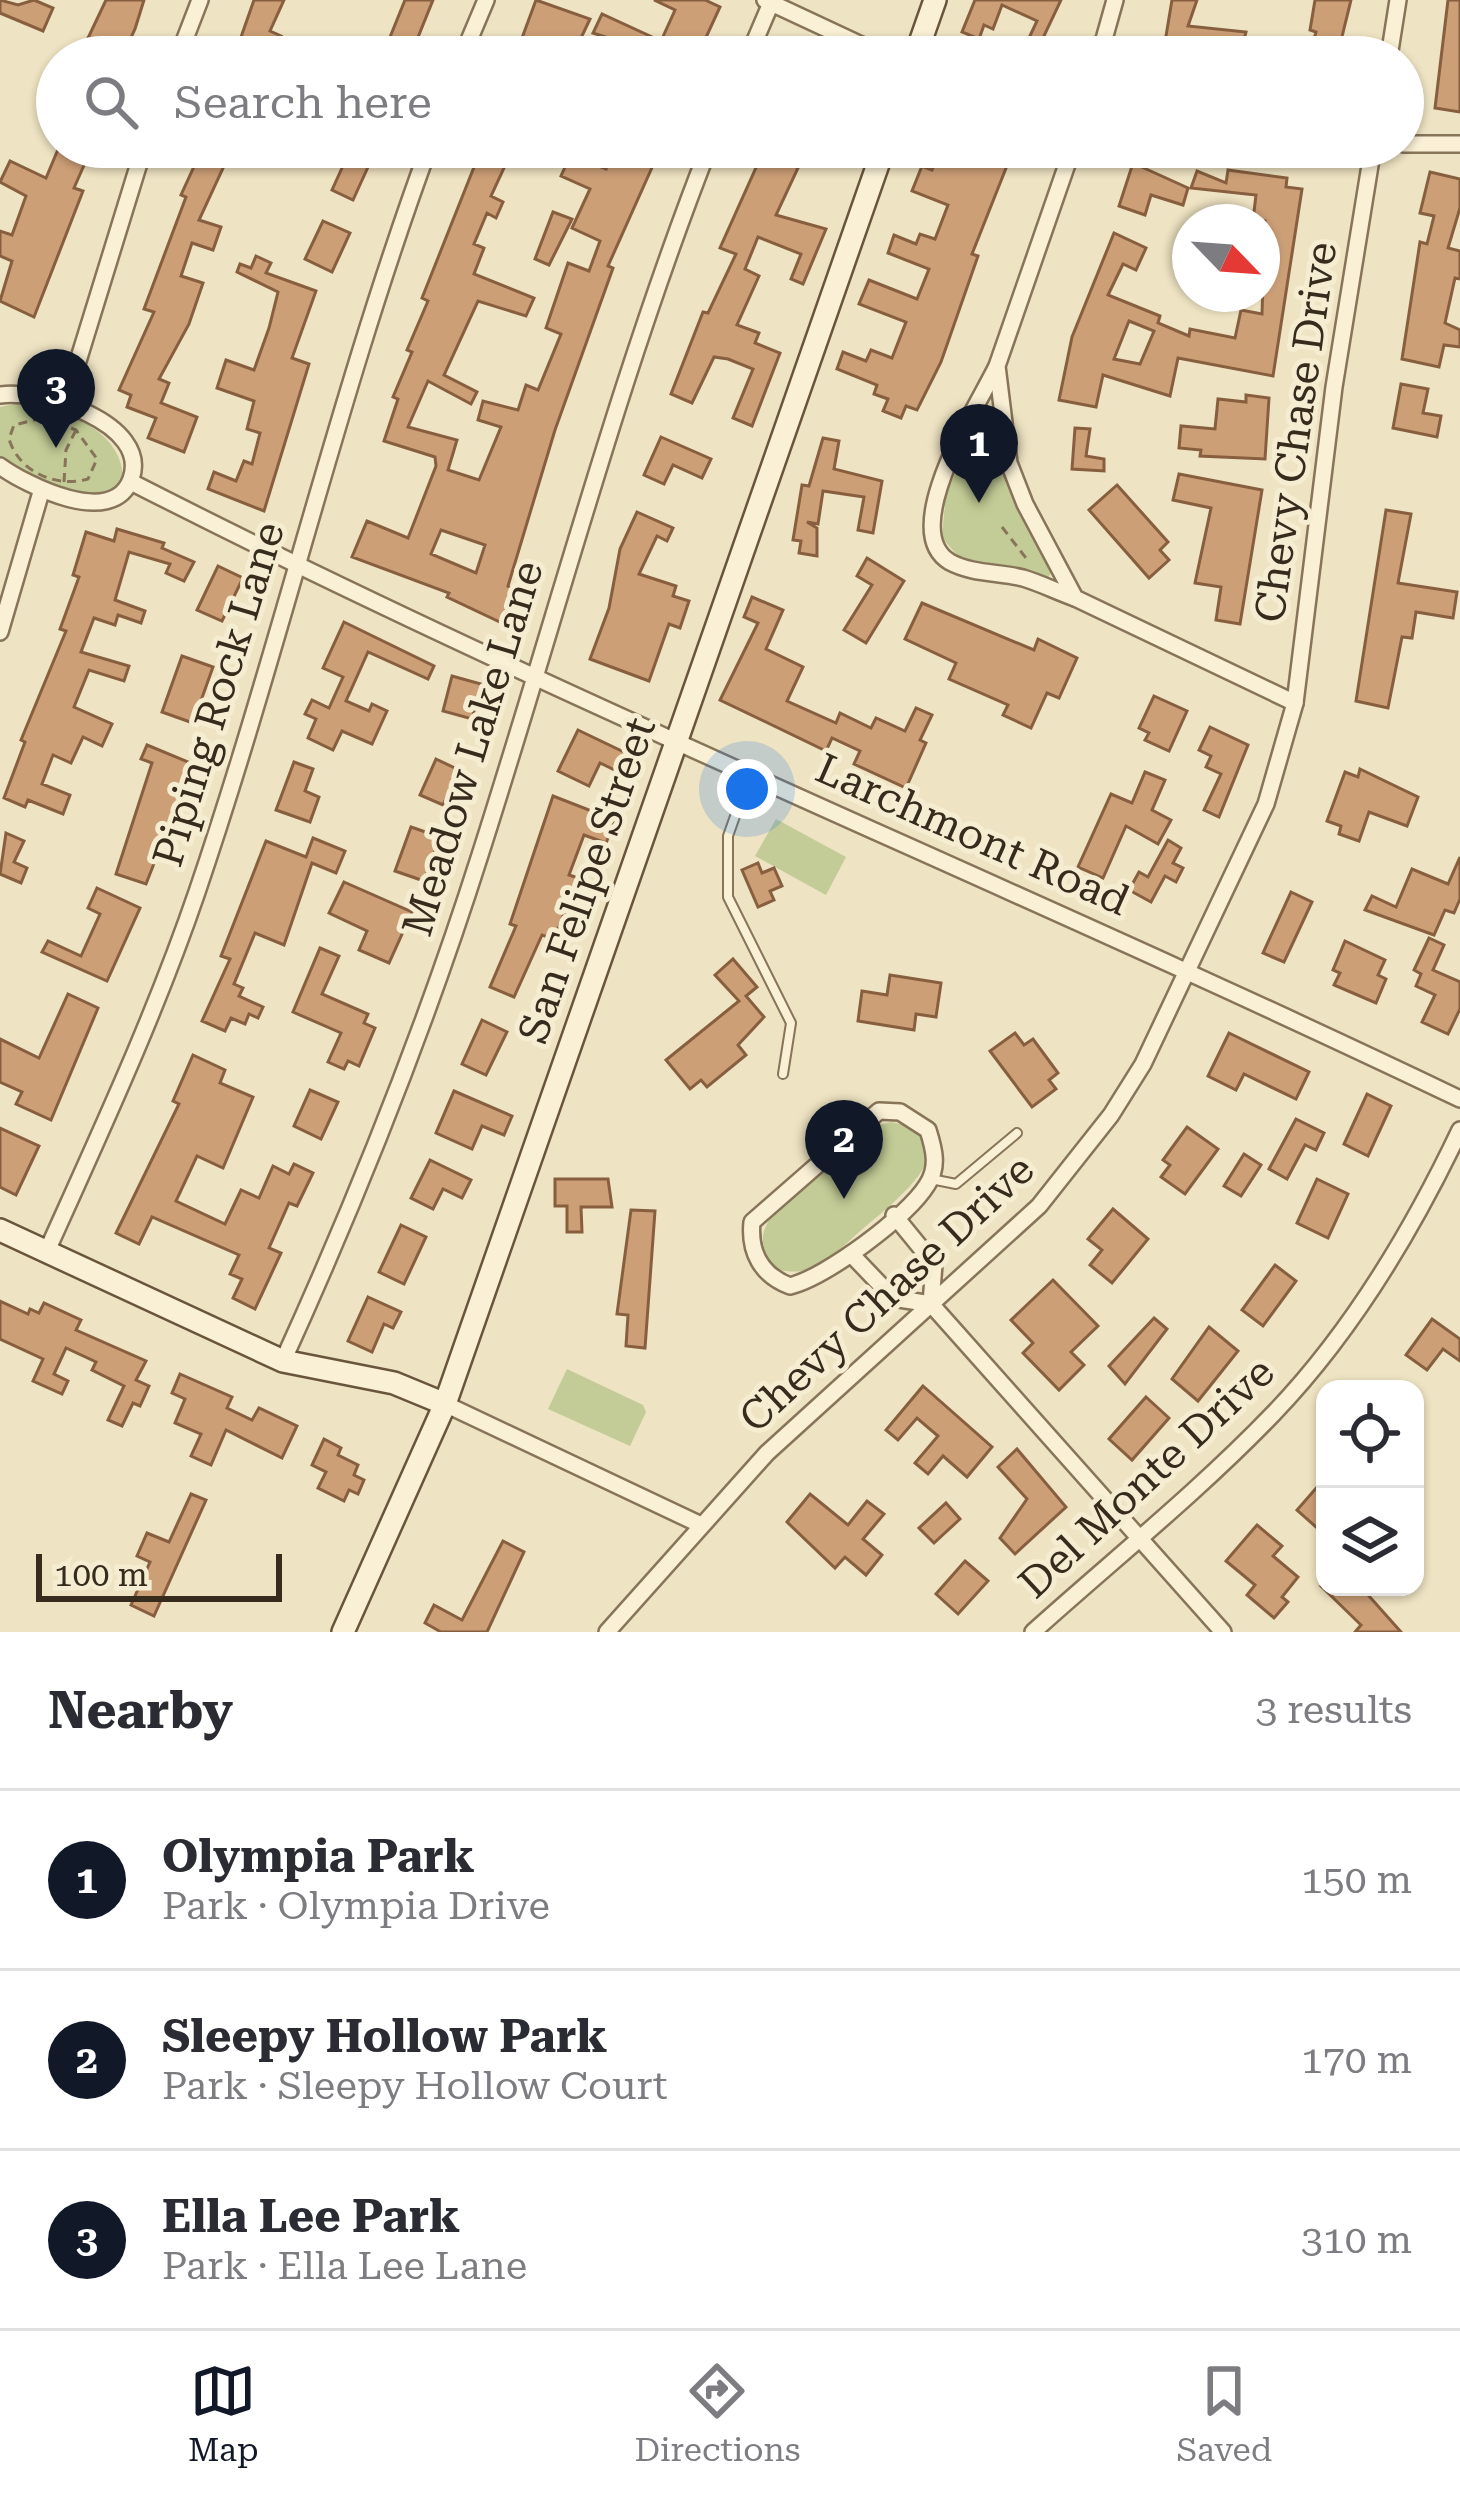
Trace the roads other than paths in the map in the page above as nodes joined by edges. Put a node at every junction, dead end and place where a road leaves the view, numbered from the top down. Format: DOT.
graph roads {
  1 [pos="200,0"];
  2 [pos="485,0"];
  3 [pos="935,0"];
  4 [pos="1115,0"];
  5 [pos="1398,0"];
  6 [pos="768,2"];
  7 [pos="186,36"];
  8 [pos="470,36"];
  9 [pos="756,36"];
  10 [pos="842,36"];
  11 [pos="922,36"];
  12 [pos="1105,36"];
  13 [pos="1392,36"];
  14 [pos="1424,144"];
  15 [pos="1460,144"];
  16 [pos="138,168"];
  17 [pos="422,168"];
  18 [pos="701,168"];
  19 [pos="877,168"];
  20 [pos="1066,168"];
  21 [pos="1370,168"];
  22 [pos="997,366"];
  23 [pos="0,395"];
  24 [pos="66,400"];
  25 [pos="0,466"];
  26 [pos="130,482"];
  27 [pos="41,492"];
  28 [pos="296,566"];
  29 [pos="1075,598"];
  30 [pos="0,632"];
  31 [pos="536,678"];
  32 [pos="1295,703"];
  33 [pos="677,739"];
  34 [pos="750,772"];
  35 [pos="1189,971"];
  36 [pos="783,1074"];
  37 [pos="1460,1100"];
  38 [pos="1460,1130"];
  39 [pos="1017,1133"];
  40 [pos="930,1178"];
  41 [pos="894,1216"];
  42 [pos="0,1230"];
  43 [pos="46,1251"];
  44 [pos="851,1254"];
  45 [pos="932,1304"];
  46 [pos="283,1361"];
  47 [pos="445,1404"];
  48 [pos="699,1524"];
  49 [pos="1138,1537"];
  50 [pos="343,1632"];
  51 [pos="607,1632"];
  52 [pos="1034,1632"];
  53 [pos="1223,1632"];
  1 -- 7 [label="street"];
  2 -- 8 [label="street"];
  3 -- 11 [label="main road"];
  4 -- 12 [label="street"];
  5 -- 13 [label="street"];
  6 -- 9 [label="street"];
  6 -- 10 [label="street"];
  14 -- 15 [label="street"];
  16 -- 24 [label="street"];
  17 -- 28 [label="street, Piping Rock Lane"];
  18 -- 31 [label="street, Meadow Lake Lane"];
  19 -- 33 [label="main road, San Felipe Street"];
  20 -- 22 [label="street"];
  21 -- 32 [label="street, Chevy Chase Drive"];
  22 -- 29 [label="street"];
  22 -- 29 [label="street"];
  23 -- 24 [label="street"];
  24 -- 26 [label="street"];
  25 -- 27 [label="street"];
  26 -- 27 [label="street"];
  26 -- 28 [label="street, Larchmont Road"];
  27 -- 30 [label="street"];
  28 -- 31 [label="street, Larchmont Road"];
  28 -- 43 [label="street, Piping Rock Lane"];
  29 -- 32 [label="street"];
  31 -- 33 [label="street, Larchmont Road"];
  31 -- 46 [label="street, Meadow Lake Lane"];
  32 -- 35 [label="street, Chevy Chase Drive"];
  33 -- 34 [label="street, Larchmont Road"];
  33 -- 47 [label="main road, San Felipe Street"];
  34 -- 35 [label="street, Larchmont Road"];
  34 -- 36 [label="lane"];
  35 -- 37 [label="street, Larchmont Road"];
  35 -- 45 [label="street, Chevy Chase Drive"];
  38 -- 49 [label="street, Del Monte Drive"];
  39 -- 40 [label="lane"];
  40 -- 41 [label="street"];
  40 -- 44 [label="street"];
  41 -- 44 [label="street"];
  41 -- 45 [label="street"];
  42 -- 43 [label="main road"];
  43 -- 46 [label="main road"];
  44 -- 45 [label="street"];
  45 -- 48 [label="street, Chevy Chase Drive"];
  45 -- 49 [label="street"];
  46 -- 47 [label="main road"];
  47 -- 48 [label="street"];
  47 -- 50 [label="main road, San Felipe Street"];
  48 -- 51 [label="street, Chevy Chase Drive"];
  49 -- 52 [label="street, Del Monte Drive"];
  49 -- 53 [label="street"];
}
